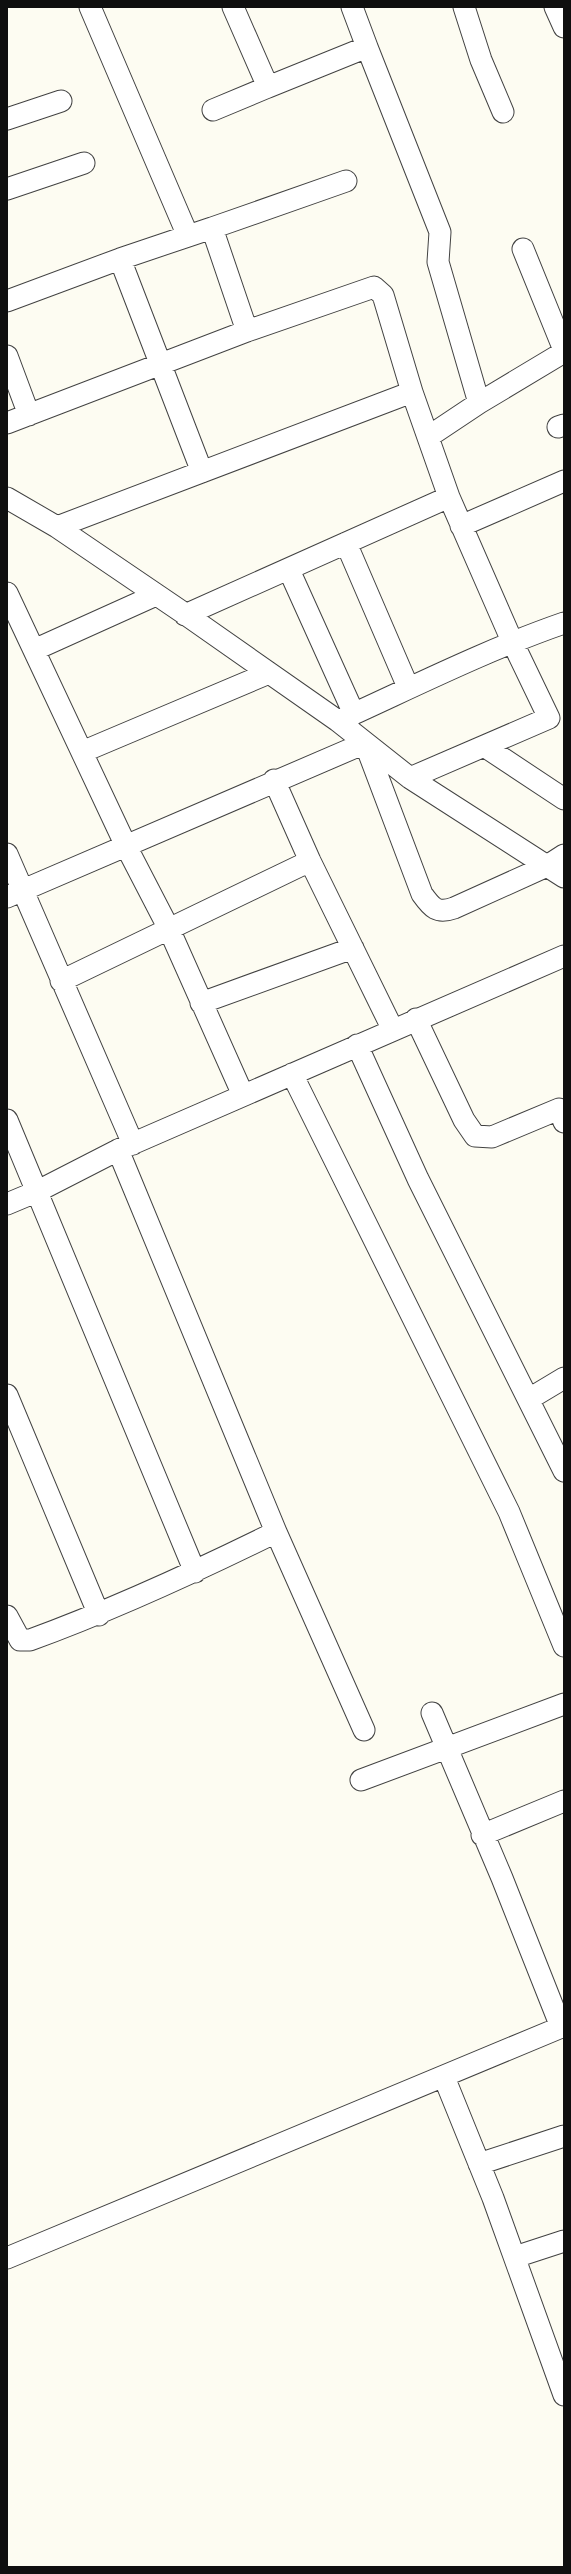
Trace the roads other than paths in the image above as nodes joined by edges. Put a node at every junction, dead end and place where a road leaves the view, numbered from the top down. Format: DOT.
graph roads {
  1 [pos="90,7"];
  2 [pos="233,7"];
  3 [pos="352,7"];
  4 [pos="464,7"];
  5 [pos="555,7"];
  6 [pos="564,28"];
  7 [pos="367,47"];
  8 [pos="268,87"];
  9 [pos="61,101"];
  10 [pos="214,110"];
  11 [pos="503,112"];
  12 [pos="7,119"];
  13 [pos="84,164"];
  14 [pos="346,181"];
  15 [pos="7,189"];
  16 [pos="212,228"];
  17 [pos="188,236"];
  18 [pos="523,249"];
  19 [pos="120,259"];
  20 [pos="7,301"];
  21 [pos="247,331"];
  22 [pos="564,351"];
  23 [pos="7,356"];
  24 [pos="161,364"];
  25 [pos="412,392"];
  26 [pos="479,403"];
  27 [pos="29,415"];
  28 [pos="7,423"];
  29 [pos="428,437"];
  30 [pos="202,472"];
  31 [pos="564,481"];
  32 [pos="449,497"];
  33 [pos="7,498"];
  34 [pos="461,526"];
  35 [pos="57,527"];
  36 [pos="346,543"];
  37 [pos="288,570"];
  38 [pos="7,593"];
  39 [pos="156,595"];
  40 [pos="185,615"];
  41 [pos="564,623"];
  42 [pos="512,641"];
  43 [pos="34,650"];
  44 [pos="269,673"];
  45 [pos="408,687"];
  46 [pos="557,715"];
  47 [pos="346,718"];
  48 [pos="365,743"];
  49 [pos="484,746"];
  50 [pos="82,752"];
  51 [pos="410,778"];
  52 [pos="274,780"];
  53 [pos="564,799"];
  54 [pos="126,846"];
  55 [pos="7,854"];
  56 [pos="310,861"];
  57 [pos="558,866"];
  58 [pos="15,894"];
  59 [pos="169,929"];
  60 [pos="353,948"];
  61 [pos="564,956"];
  62 [pos="61,981"];
  63 [pos="201,1003"];
  64 [pos="416,1020"];
  65 [pos="393,1030"];
  66 [pos="357,1045"];
  67 [pos="292,1074"];
  68 [pos="244,1095"];
  69 [pos="562,1113"];
  70 [pos="7,1120"];
  71 [pos="126,1147"];
  72 [pos="38,1191"];
  73 [pos="7,1204"];
  74 [pos="564,1378"];
  75 [pos="7,1395"];
  76 [pos="529,1399"];
  77 [pos="564,1471"];
  78 [pos="276,1532"];
  79 [pos="195,1572"];
  80 [pos="99,1615"];
  81 [pos="7,1616"];
  82 [pos="562,1637"];
  83 [pos="564,1704"];
  84 [pos="432,1713"];
  85 [pos="364,1730"];
  86 [pos="446,1747"];
  87 [pos="361,1780"];
  88 [pos="564,1800"];
  89 [pos="482,1835"];
  90 [pos="562,2027"];
  91 [pos="444,2077"];
  92 [pos="564,2136"];
  93 [pos="479,2164"];
  94 [pos="564,2241"];
  95 [pos="515,2257"];
  96 [pos="7,2258"];
  97 [pos="556,2344"];
  98 [pos="564,2395"];
  1 -- 17 [label="street"];
  2 -- 8 [label="street"];
  3 -- 7 [label="street"];
  4 -- 11 [label="street"];
  5 -- 6 [label="street"];
  7 -- 8 [label="street"];
  7 -- 26 [label="street"];
  8 -- 10 [label="street"];
  9 -- 12 [label="street"];
  13 -- 15 [label="street"];
  14 -- 16 [label="street"];
  16 -- 17 [label="street"];
  16 -- 21 [label="street"];
  17 -- 19 [label="street"];
  18 -- 22 [label="street"];
  19 -- 20 [label="street"];
  19 -- 24 [label="street"];
  21 -- 24 [label="street"];
  21 -- 25 [label="street"];
  22 -- 26 [label="street"];
  23 -- 27 [label="street"];
  24 -- 27 [label="street"];
  24 -- 30 [label="street"];
  25 -- 29 [label="street"];
  25 -- 30 [label="street"];
  26 -- 29 [label="street"];
  27 -- 28 [label="street"];
  29 -- 32 [label="street"];
  30 -- 35 [label="street"];
  31 -- 34 [label="street"];
  32 -- 34 [label="street"];
  32 -- 36 [label="street"];
  33 -- 35 [label="street"];
  34 -- 42 [label="street"];
  35 -- 39 [label="street"];
  36 -- 37 [label="street"];
  36 -- 45 [label="street"];
  37 -- 40 [label="street"];
  37 -- 47 [label="street"];
  38 -- 43 [label="street"];
  39 -- 40 [label="street"];
  39 -- 43 [label="street"];
  40 -- 44 [label="street"];
  41 -- 42 [label="street"];
  42 -- 45 [label="street"];
  42 -- 46 [label="street"];
  43 -- 50 [label="street"];
  44 -- 47 [label="street"];
  44 -- 50 [label="street"];
  45 -- 47 [label="street"];
  46 -- 49 [label="street"];
  47 -- 48 [label="street"];
  48 -- 51 [label="street"];
  48 -- 52 [label="street"];
  48 -- 57 [label="street"];
  49 -- 51 [label="street"];
  49 -- 53 [label="street"];
  50 -- 54 [label="street"];
  51 -- 57 [label="street"];
  52 -- 54 [label="street"];
  52 -- 56 [label="street"];
  54 -- 58 [label="street"];
  54 -- 59 [label="street"];
  55 -- 58 [label="street"];
  56 -- 59 [label="street"];
  56 -- 60 [label="street"];
  58 -- 62 [label="street"];
  59 -- 62 [label="street"];
  59 -- 63 [label="street"];
  60 -- 63 [label="street"];
  60 -- 65 [label="street"];
  61 -- 64 [label="street"];
  62 -- 71 [label="street"];
  63 -- 68 [label="street"];
  64 -- 65 [label="street"];
  64 -- 69 [label="street"];
  65 -- 66 [label="street"];
  66 -- 67 [label="street"];
  66 -- 76 [label="street"];
  67 -- 68 [label="street"];
  67 -- 82 [label="street"];
  68 -- 71 [label="street"];
  70 -- 72 [label="street"];
  71 -- 72 [label="street"];
  71 -- 78 [label="street"];
  72 -- 73 [label="street"];
  72 -- 79 [label="street"];
  74 -- 76 [label="street"];
  75 -- 80 [label="street"];
  76 -- 77 [label="street"];
  78 -- 79 [label="street"];
  78 -- 85 [label="street"];
  79 -- 80 [label="street"];
  80 -- 81 [label="street"];
  83 -- 86 [label="street"];
  84 -- 86 [label="street"];
  86 -- 87 [label="street"];
  86 -- 89 [label="street"];
  88 -- 89 [label="street"];
  89 -- 90 [label="street"];
  90 -- 91 [label="street"];
  91 -- 93 [label="street"];
  91 -- 96 [label="street"];
  92 -- 93 [label="street"];
  93 -- 95 [label="street"];
  94 -- 95 [label="street"];
  95 -- 97 [label="street"];
  97 -- 98 [label="street"];
}
